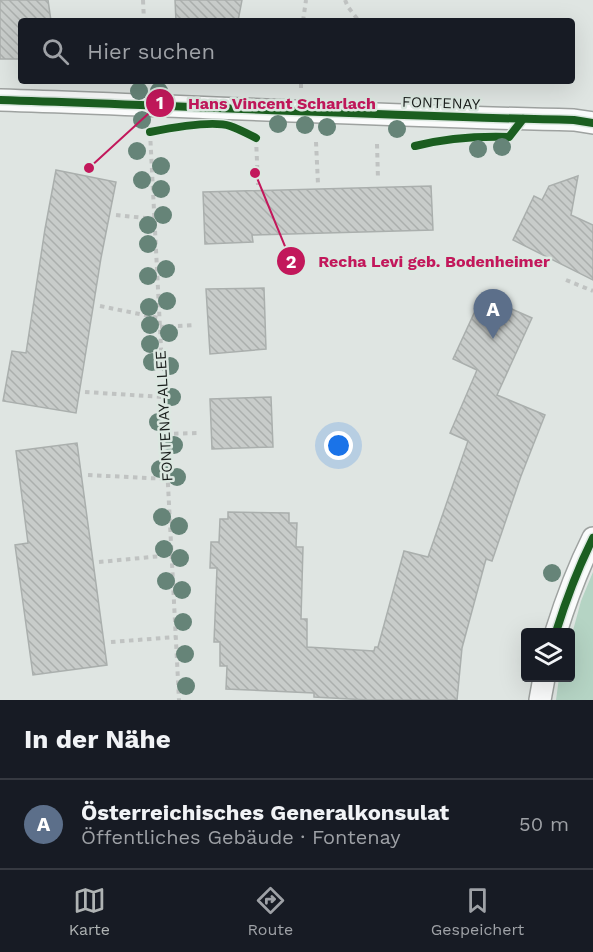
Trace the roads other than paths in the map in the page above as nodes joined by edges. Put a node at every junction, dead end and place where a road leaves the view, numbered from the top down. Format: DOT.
graph roads {
  1 [pos="0,100"];
  2 [pos="593,123"];
  3 [pos="593,538"];
  4 [pos="558,628"];
  5 [pos="543,682"];
  6 [pos="540,700"];
  1 -- 2 [label="street, FONTENAY"];
  3 -- 4 [label="street"];
  5 -- 6 [label="street"];
}
